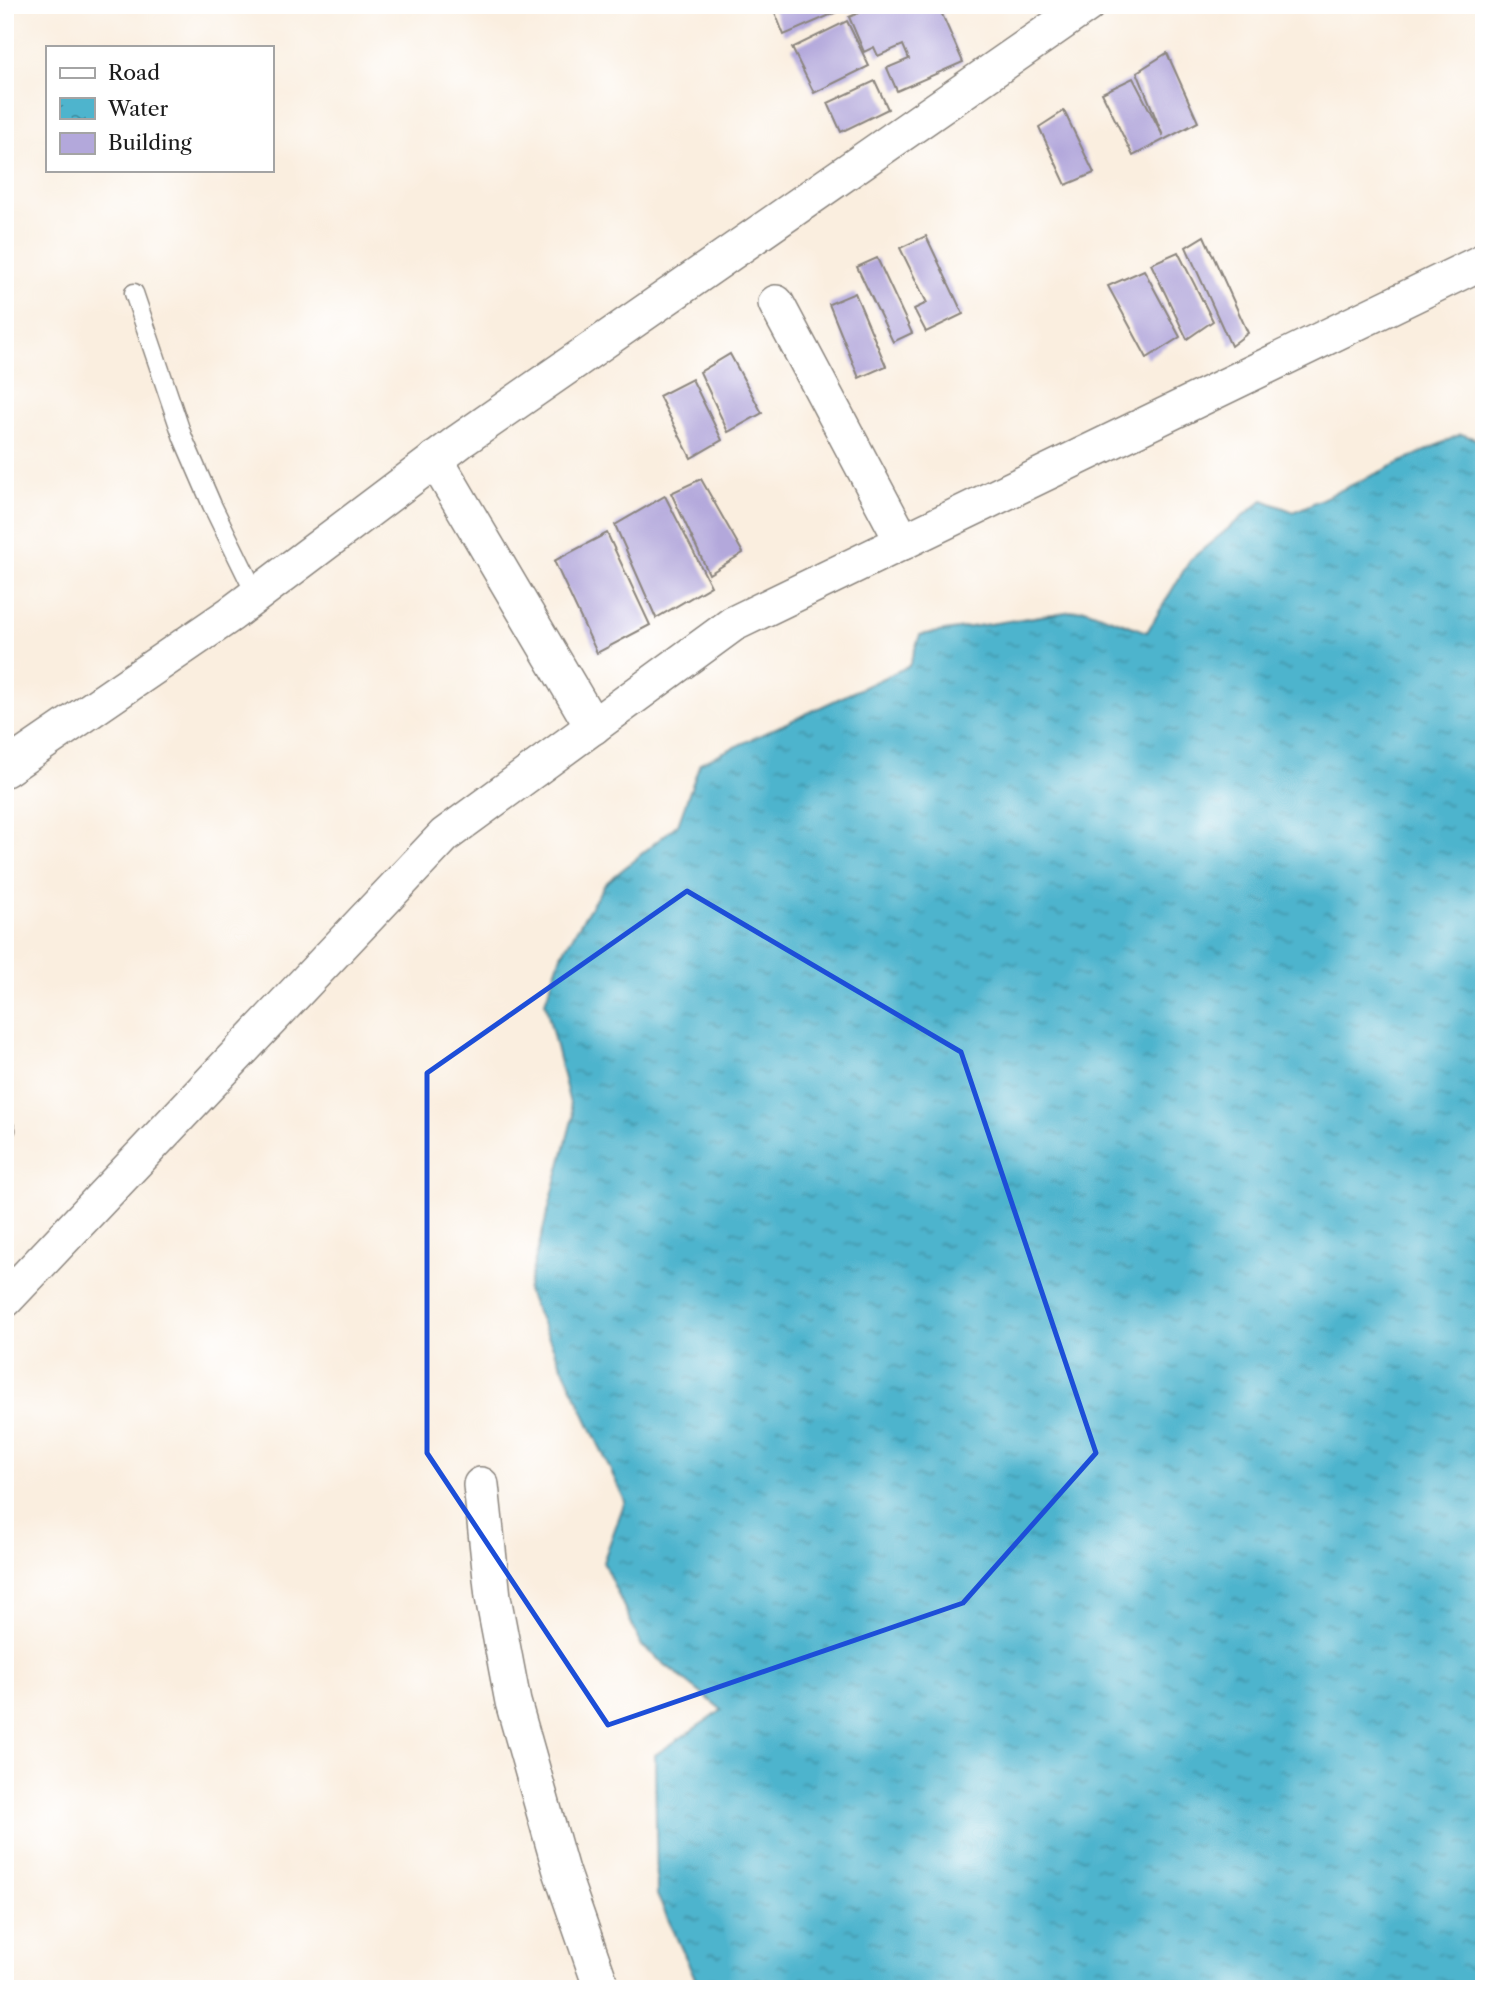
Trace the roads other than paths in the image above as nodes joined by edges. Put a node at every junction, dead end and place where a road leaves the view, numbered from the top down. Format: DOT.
graph roads {
  1 [pos="1087,5"];
  2 [pos="1484,261"];
  3 [pos="134,293"];
  4 [pos="776,303"];
  5 [pos="435,459"];
  6 [pos="903,542"];
  7 [pos="256,595"];
  8 [pos="593,727"];
  9 [pos="5,769"];
  10 [pos="5,1300"];
  11 [pos="481,1485"];
  12 [pos="602,1989"];
  1 -- 5 [label="street"];
  2 -- 6 [label="street"];
  3 -- 7 [label="lane"];
  4 -- 6 [label="street"];
  5 -- 7 [label="street"];
  5 -- 8 [label="street"];
  6 -- 8 [label="street"];
  7 -- 9 [label="street"];
  8 -- 10 [label="street"];
  11 -- 12 [label="street"];
}
